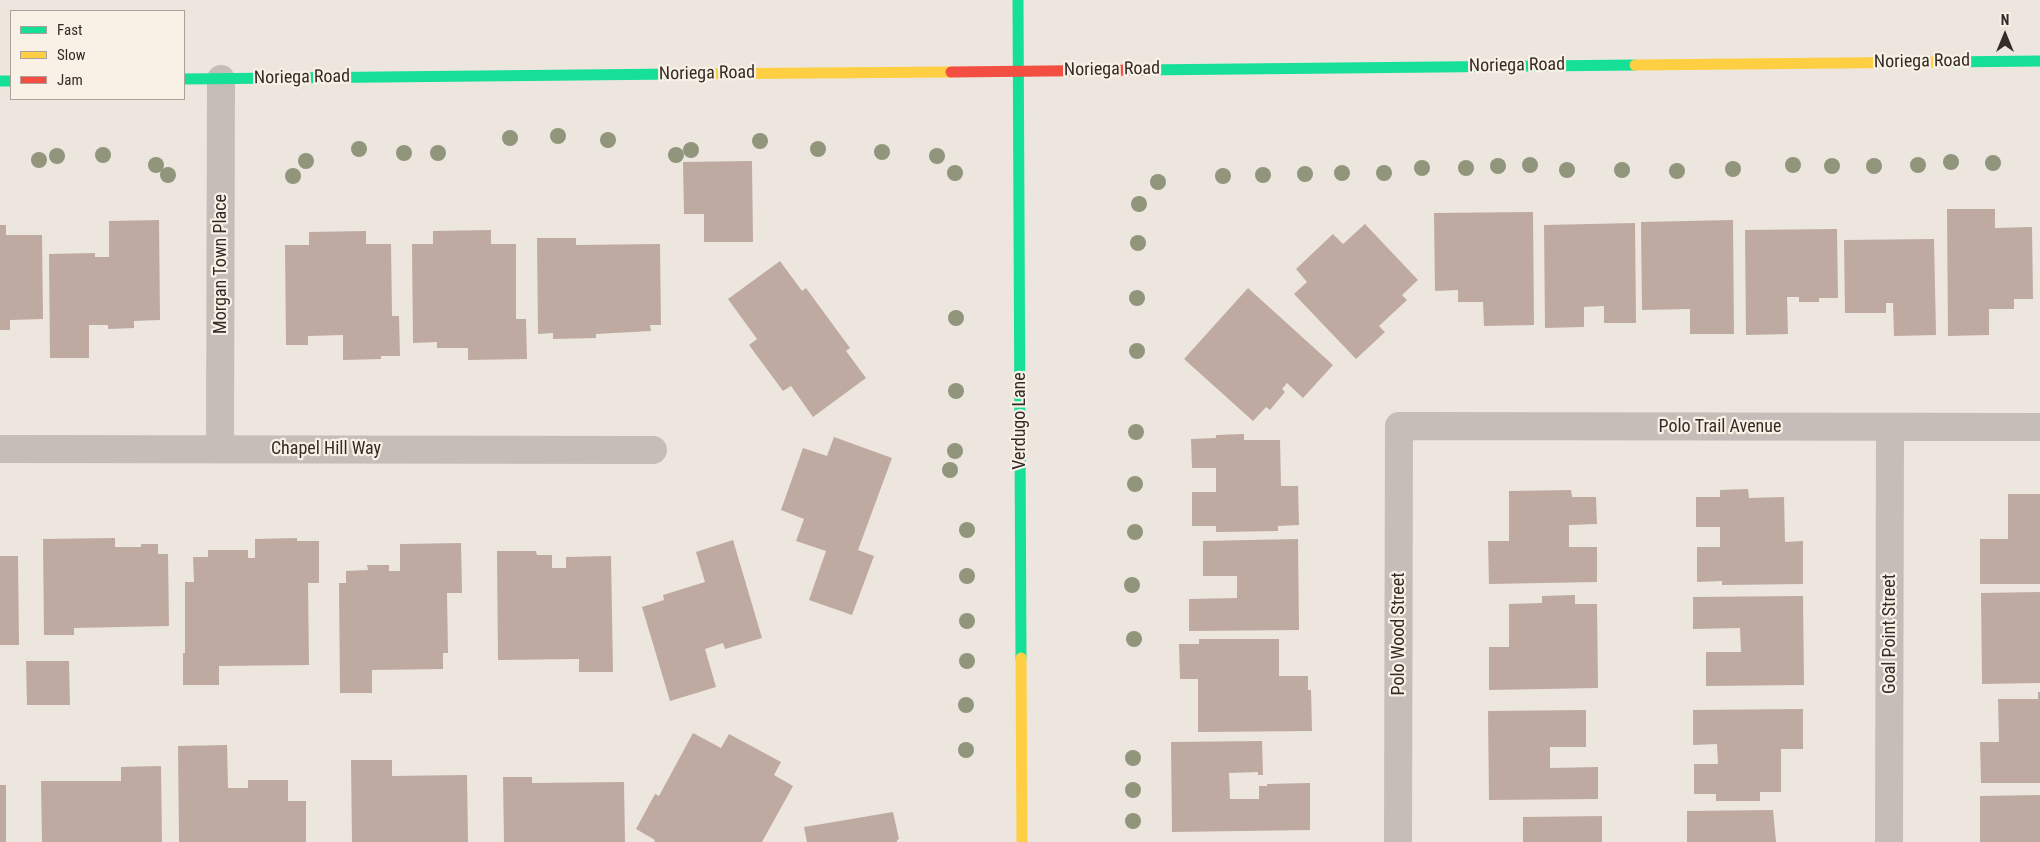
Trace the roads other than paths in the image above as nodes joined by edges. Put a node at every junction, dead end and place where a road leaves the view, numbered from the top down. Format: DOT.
graph roads {
  1 [pos="1018,0"];
  2 [pos="2040,61"];
  3 [pos="1018,71"];
  4 [pos="185,79"];
  5 [pos="221,79"];
  6 [pos="1399,426"];
  7 [pos="1890,427"];
  8 [pos="2040,427"];
  9 [pos="0,448"];
  10 [pos="220,449"];
  11 [pos="653,450"];
  12 [pos="1022,842"];
  13 [pos="1398,842"];
  14 [pos="1889,842"];
  1 -- 3 [label="street, Verdugo Lane"];
  2 -- 3 [label="street, Noriega Road"];
  3 -- 5 [label="street, Noriega Road"];
  3 -- 12 [label="street, Verdugo Lane"];
  4 -- 5 [label="street, Noriega Road"];
  5 -- 10 [label="street, Morgan Town Place"];
  6 -- 7 [label="street, Polo Trail Avenue"];
  6 -- 13 [label="street, Polo Wood Street"];
  7 -- 8 [label="street, Polo Trail Avenue"];
  7 -- 14 [label="street, Goal Point Street"];
  9 -- 10 [label="street, Chapel Hill Way"];
  10 -- 11 [label="street, Chapel Hill Way"];
}
